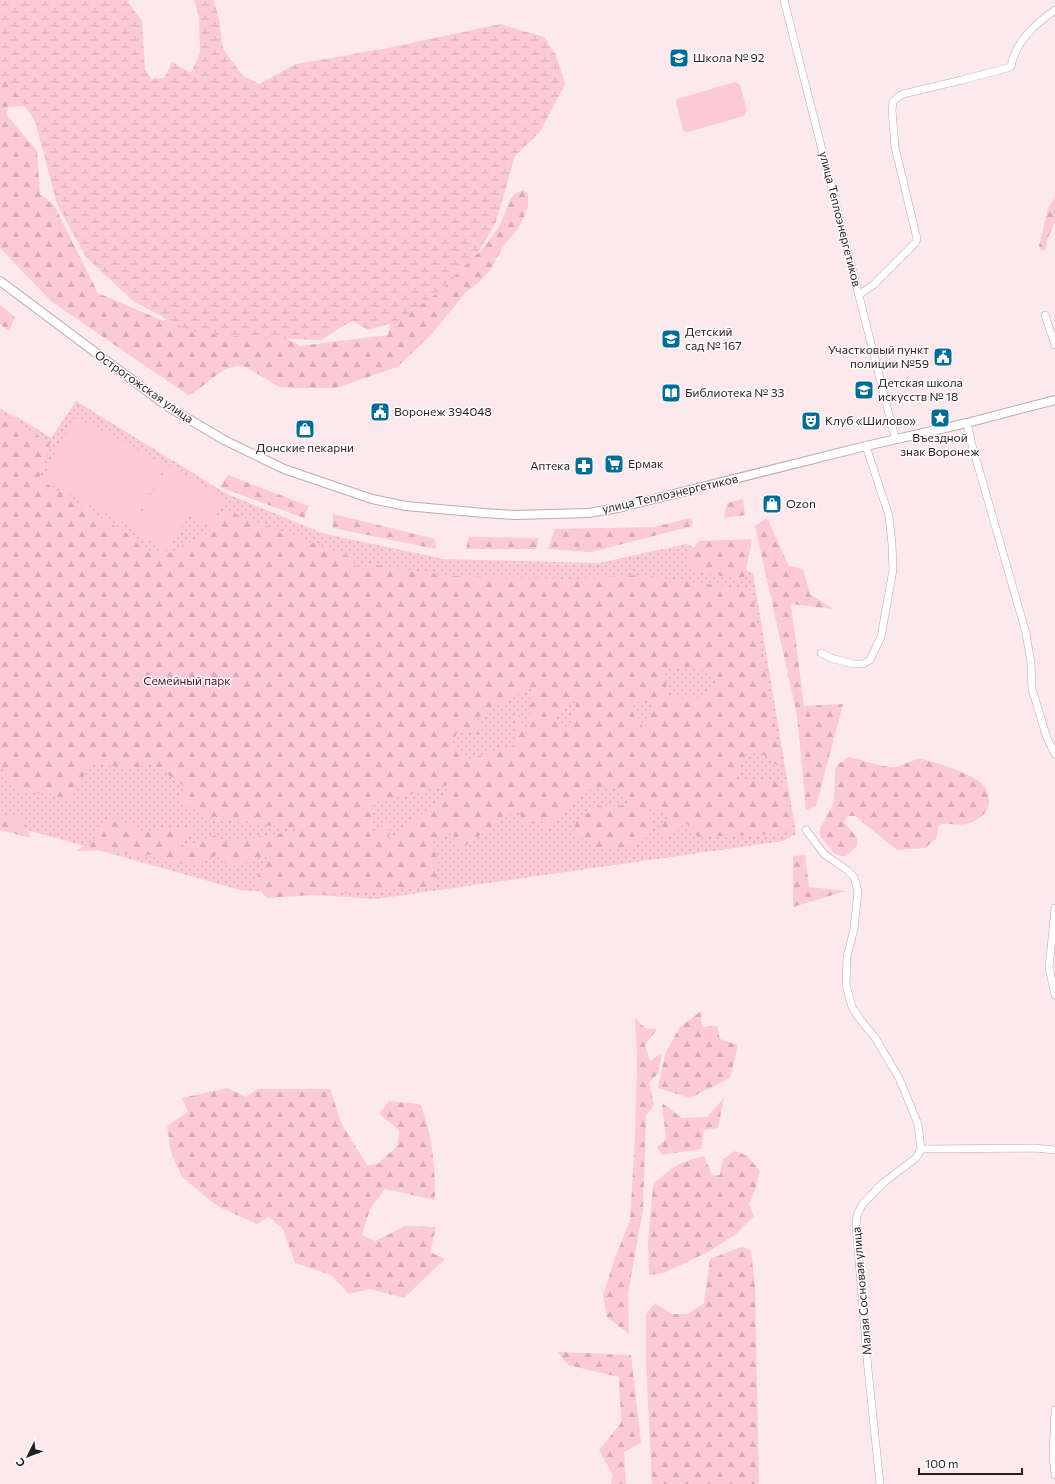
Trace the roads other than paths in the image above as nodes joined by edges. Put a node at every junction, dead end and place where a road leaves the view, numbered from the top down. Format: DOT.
graph roads {
  1 [pos="784,0"];
  2 [pos="1055,10"];
  3 [pos="0,281"];
  4 [pos="859,295"];
  5 [pos="1045,315"];
  6 [pos="1055,345"];
  7 [pos="1055,400"];
  8 [pos="967,423"];
  9 [pos="895,438"];
  10 [pos="866,446"];
  11 [pos="300,475"];
  12 [pos="821,653"];
  13 [pos="1055,754"];
  14 [pos="806,830"];
  15 [pos="1055,908"];
  16 [pos="1055,995"];
  17 [pos="921,1149"];
  18 [pos="1055,1150"];
  19 [pos="1055,1410"];
  20 [pos="1055,1475"];
  21 [pos="880,1484"];
  1 -- 4 [label="street, улица Теплоэнергетиков"];
  2 -- 4 [label="street"];
  3 -- 11 [label="street, Острогожская улица"];
  4 -- 9 [label="street, улица Теплоэнергетиков"];
  5 -- 6 [label="street"];
  7 -- 8 [label="street, улица Теплоэнергетиков"];
  8 -- 9 [label="street, улица Теплоэнергетиков"];
  8 -- 13 [label="street"];
  9 -- 10 [label="street, улица Теплоэнергетиков"];
  10 -- 11 [label="street, улица Теплоэнергетиков"];
  10 -- 12 [label="street"];
  14 -- 17 [label="street"];
  15 -- 16 [label="street"];
  17 -- 18 [label="street"];
  17 -- 21 [label="street, Малая Сосновая улица"];
  19 -- 20 [label="street"];
}
